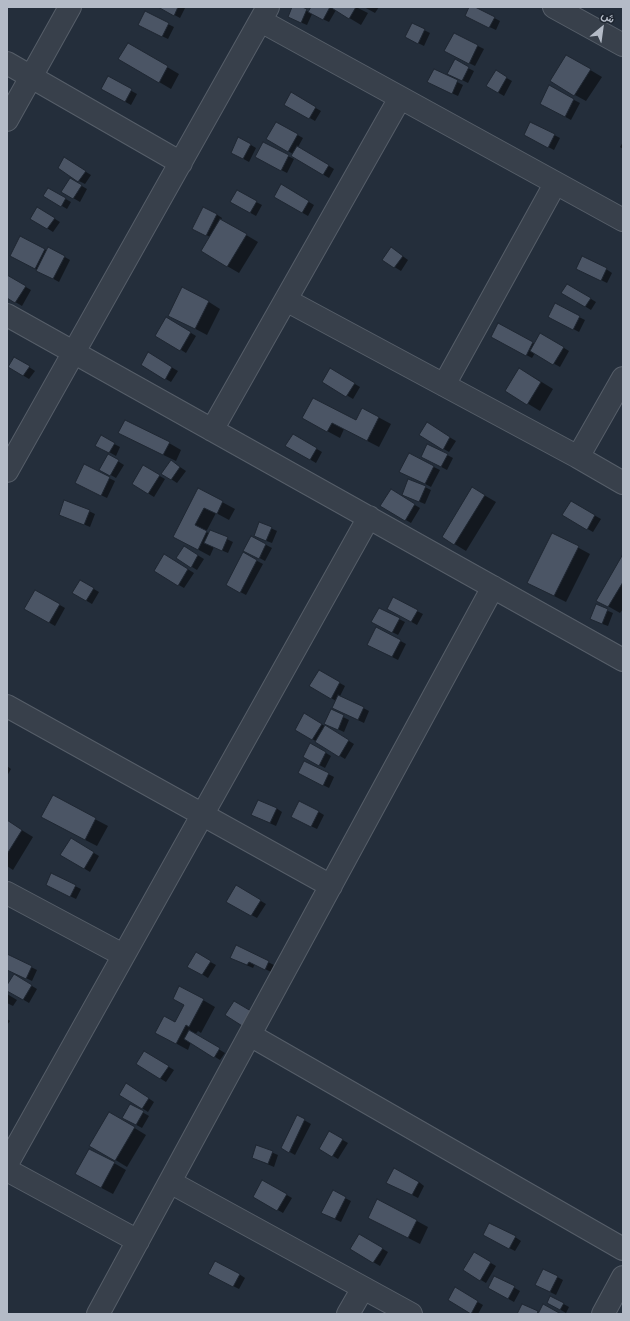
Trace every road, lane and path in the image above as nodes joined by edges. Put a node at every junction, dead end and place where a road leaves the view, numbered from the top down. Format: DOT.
graph roads {
  1 [pos="70,7"];
  2 [pos="563,9"];
  3 [pos="265,14"];
  4 [pos="623,45"];
  5 [pos="7,63"];
  6 [pos="32,77"];
  7 [pos="400,98"];
  8 [pos="7,120"];
  9 [pos="181,163"];
  10 [pos="554,184"];
  11 [pos="623,220"];
  12 [pos="286,300"];
  13 [pos="7,315"];
  14 [pos="74,352"];
  15 [pos="623,378"];
  16 [pos="444,385"];
  17 [pos="212,430"];
  18 [pos="578,457"];
  19 [pos="7,471"];
  20 [pos="623,483"];
  21 [pos="369,517"];
  22 [pos="493,587"];
  23 [pos="623,660"];
  24 [pos="7,706"];
  25 [pos="203,814"];
  26 [pos="331,886"];
  27 [pos="7,893"];
  28 [pos="123,954"];
  29 [pos="250,1035"];
  30 [pos="7,1164"];
  31 [pos="7,1170"];
  32 [pos="170,1182"];
  33 [pos="138,1241"];
  34 [pos="623,1249"];
  35 [pos="623,1277"];
  36 [pos="363,1288"];
  37 [pos="98,1314"];
  38 [pos="348,1314"];
  39 [pos="411,1314"];
  40 [pos="603,1314"];
  1 -- 6 [label="street"];
  2 -- 4 [label="street"];
  3 -- 7 [label="street"];
  3 -- 9 [label="street"];
  5 -- 6 [label="street"];
  6 -- 8 [label="street"];
  6 -- 9 [label="street"];
  7 -- 10 [label="street"];
  7 -- 12 [label="street"];
  9 -- 14 [label="street"];
  10 -- 11 [label="street"];
  10 -- 16 [label="street"];
  12 -- 16 [label="street"];
  12 -- 17 [label="street"];
  13 -- 14 [label="street"];
  14 -- 17 [label="street"];
  14 -- 19 [label="street"];
  15 -- 18 [label="street"];
  16 -- 18 [label="street"];
  17 -- 21 [label="street"];
  18 -- 20 [label="street"];
  21 -- 22 [label="street"];
  21 -- 25 [label="street"];
  22 -- 23 [label="street"];
  22 -- 26 [label="street"];
  24 -- 25 [label="street"];
  25 -- 26 [label="street"];
  25 -- 28 [label="street"];
  26 -- 29 [label="street"];
  27 -- 28 [label="street"];
  28 -- 30 [label="street"];
  29 -- 32 [label="street"];
  29 -- 34 [label="street"];
  31 -- 33 [label="street"];
  32 -- 33 [label="street"];
  32 -- 36 [label="street"];
  33 -- 37 [label="street"];
  35 -- 40 [label="street"];
  36 -- 38 [label="street"];
  36 -- 39 [label="street"];
}
